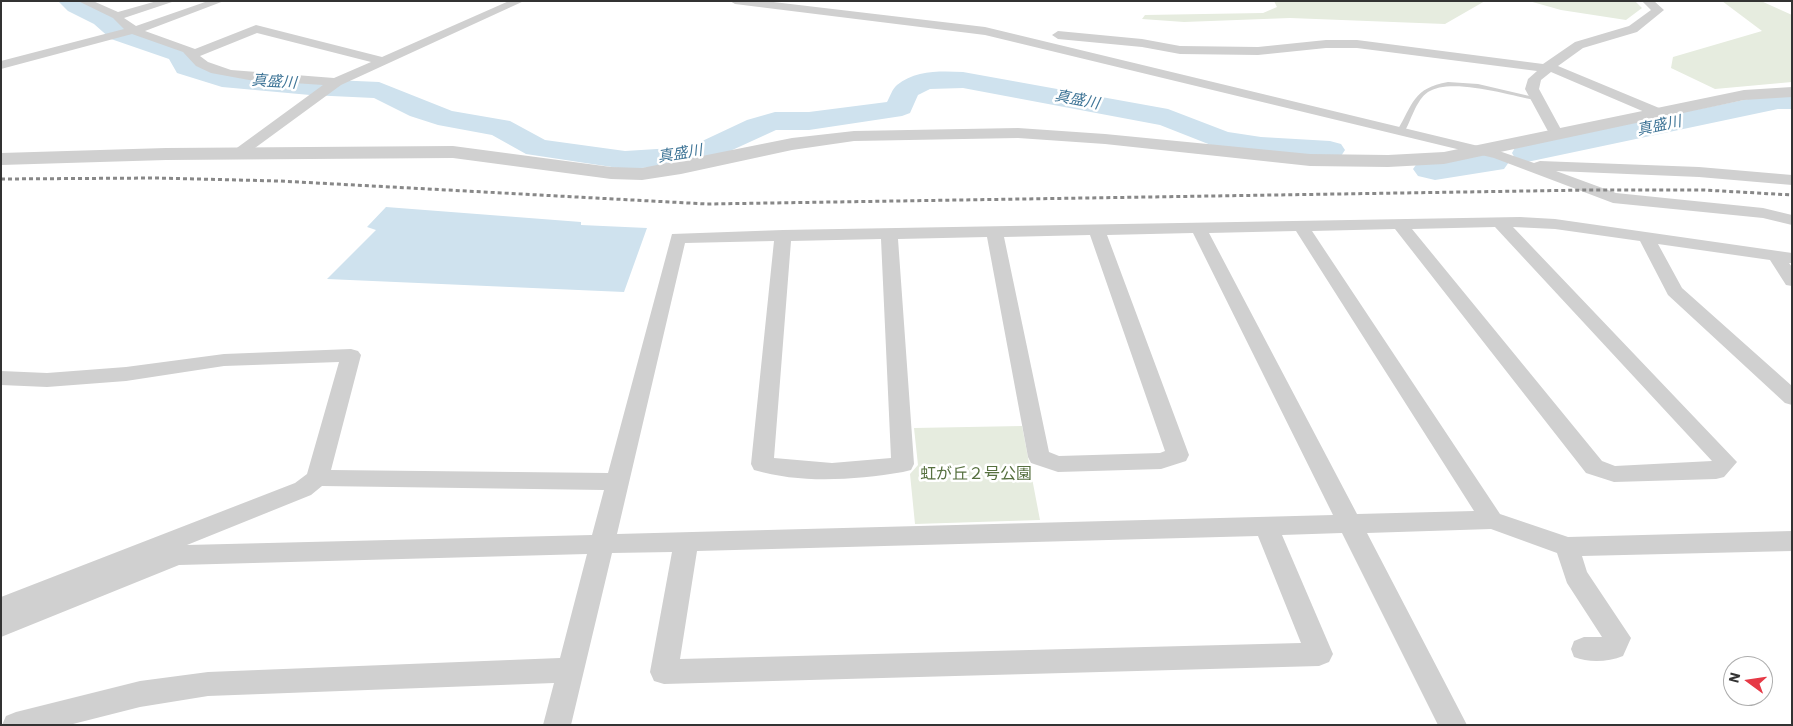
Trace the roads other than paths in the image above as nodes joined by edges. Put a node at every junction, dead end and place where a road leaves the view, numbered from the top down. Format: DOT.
graph roads {
  1 [pos="83,1"];
  2 [pos="170,1"];
  3 [pos="218,1"];
  4 [pos="519,1"];
  5 [pos="736,1"];
  6 [pos="1647,1"];
  7 [pos="117,16"];
  8 [pos="134,30"];
  9 [pos="1058,35"];
  10 [pos="1153,45"];
  11 [pos="194,54"];
  12 [pos="383,61"];
  13 [pos="1,65"];
  14 [pos="1546,67"];
  15 [pos="1136,68"];
  16 [pos="335,83"];
  17 [pos="1792,92"];
  18 [pos="1535,98"];
  19 [pos="1659,113"];
  20 [pos="1401,131"];
  21 [pos="1557,135"];
  22 [pos="1481,150"];
  23 [pos="239,153"];
  24 [pos="1,159"];
  25 [pos="1528,165"];
  26 [pos="1792,180"];
  27 [pos="1738,211"];
  28 [pos="1792,220"];
  29 [pos="1499,222"];
  30 [pos="1399,224"];
  31 [pos="1300,225"];
  32 [pos="1198,227"];
  33 [pos="1097,230"];
  34 [pos="1792,230"];
  35 [pos="994,231"];
  36 [pos="889,233"];
  37 [pos="783,235"];
  38 [pos="1646,237"];
  39 [pos="1784,257"];
  40 [pos="1792,281"];
  41 [pos="1,378"];
  42 [pos="1792,398"];
  43 [pos="317,478"];
  44 [pos="617,482"];
  45 [pos="1492,520"];
  46 [pos="1349,525"];
  47 [pos="1266,527"];
  48 [pos="1792,541"];
  49 [pos="686,542"];
  50 [pos="602,544"];
  51 [pos="1567,547"];
  52 [pos="1,608"];
  53 [pos="1,626"];
  54 [pos="1584,649"];
  55 [pos="571,670"];
  56 [pos="16,725"];
  57 [pos="557,725"];
  58 [pos="1453,725"];
  1 -- 7 [label="street"];
  2 -- 7 [label="street"];
  3 -- 8 [label="street"];
  4 -- 12 [label="street"];
  5 -- 15 [label="street"];
  6 -- 14 [label="street"];
  7 -- 8 [label="street"];
  8 -- 11 [label="street"];
  8 -- 13 [label="street"];
  9 -- 10 [label="street"];
  10 -- 14 [label="street"];
  10 -- 15 [label="street"];
  11 -- 12 [label="street"];
  11 -- 16 [label="street"];
  12 -- 16 [label="street"];
  14 -- 18 [label="street"];
  14 -- 19 [label="street"];
  15 -- 20 [label="street"];
  16 -- 23 [label="street"];
  17 -- 19 [label="street"];
  18 -- 20 [label="lane"];
  18 -- 21 [label="street"];
  19 -- 21 [label="street"];
  20 -- 22 [label="street"];
  21 -- 22 [label="street"];
  22 -- 23 [label="street"];
  22 -- 25 [label="street"];
  23 -- 24 [label="street"];
  25 -- 26 [label="street"];
  25 -- 27 [label="street"];
  27 -- 28 [label="street"];
  27 -- 34 [label="street"];
  29 -- 30 [label="street"];
  29 -- 30 [label="street"];
  29 -- 38 [label="street"];
  30 -- 31 [label="street"];
  31 -- 32 [label="street"];
  31 -- 45 [label="street"];
  32 -- 33 [label="street"];
  32 -- 46 [label="street"];
  33 -- 35 [label="street"];
  33 -- 35 [label="street"];
  35 -- 36 [label="street"];
  36 -- 37 [label="street"];
  36 -- 37 [label="street"];
  37 -- 44 [label="street"];
  38 -- 39 [label="street"];
  38 -- 42 [label="street"];
  39 -- 40 [label="street"];
  41 -- 43 [label="street"];
  43 -- 44 [label="street"];
  43 -- 52 [label="street"];
  44 -- 50 [label="street"];
  45 -- 46 [label="street"];
  45 -- 51 [label="street"];
  46 -- 47 [label="street"];
  46 -- 58 [label="street"];
  47 -- 49 [label="street"];
  47 -- 49 [label="street"];
  48 -- 51 [label="street"];
  49 -- 50 [label="street"];
  50 -- 53 [label="street"];
  50 -- 55 [label="street"];
  51 -- 54 [label="street"];
  55 -- 56 [label="street"];
  55 -- 57 [label="street"];
}
